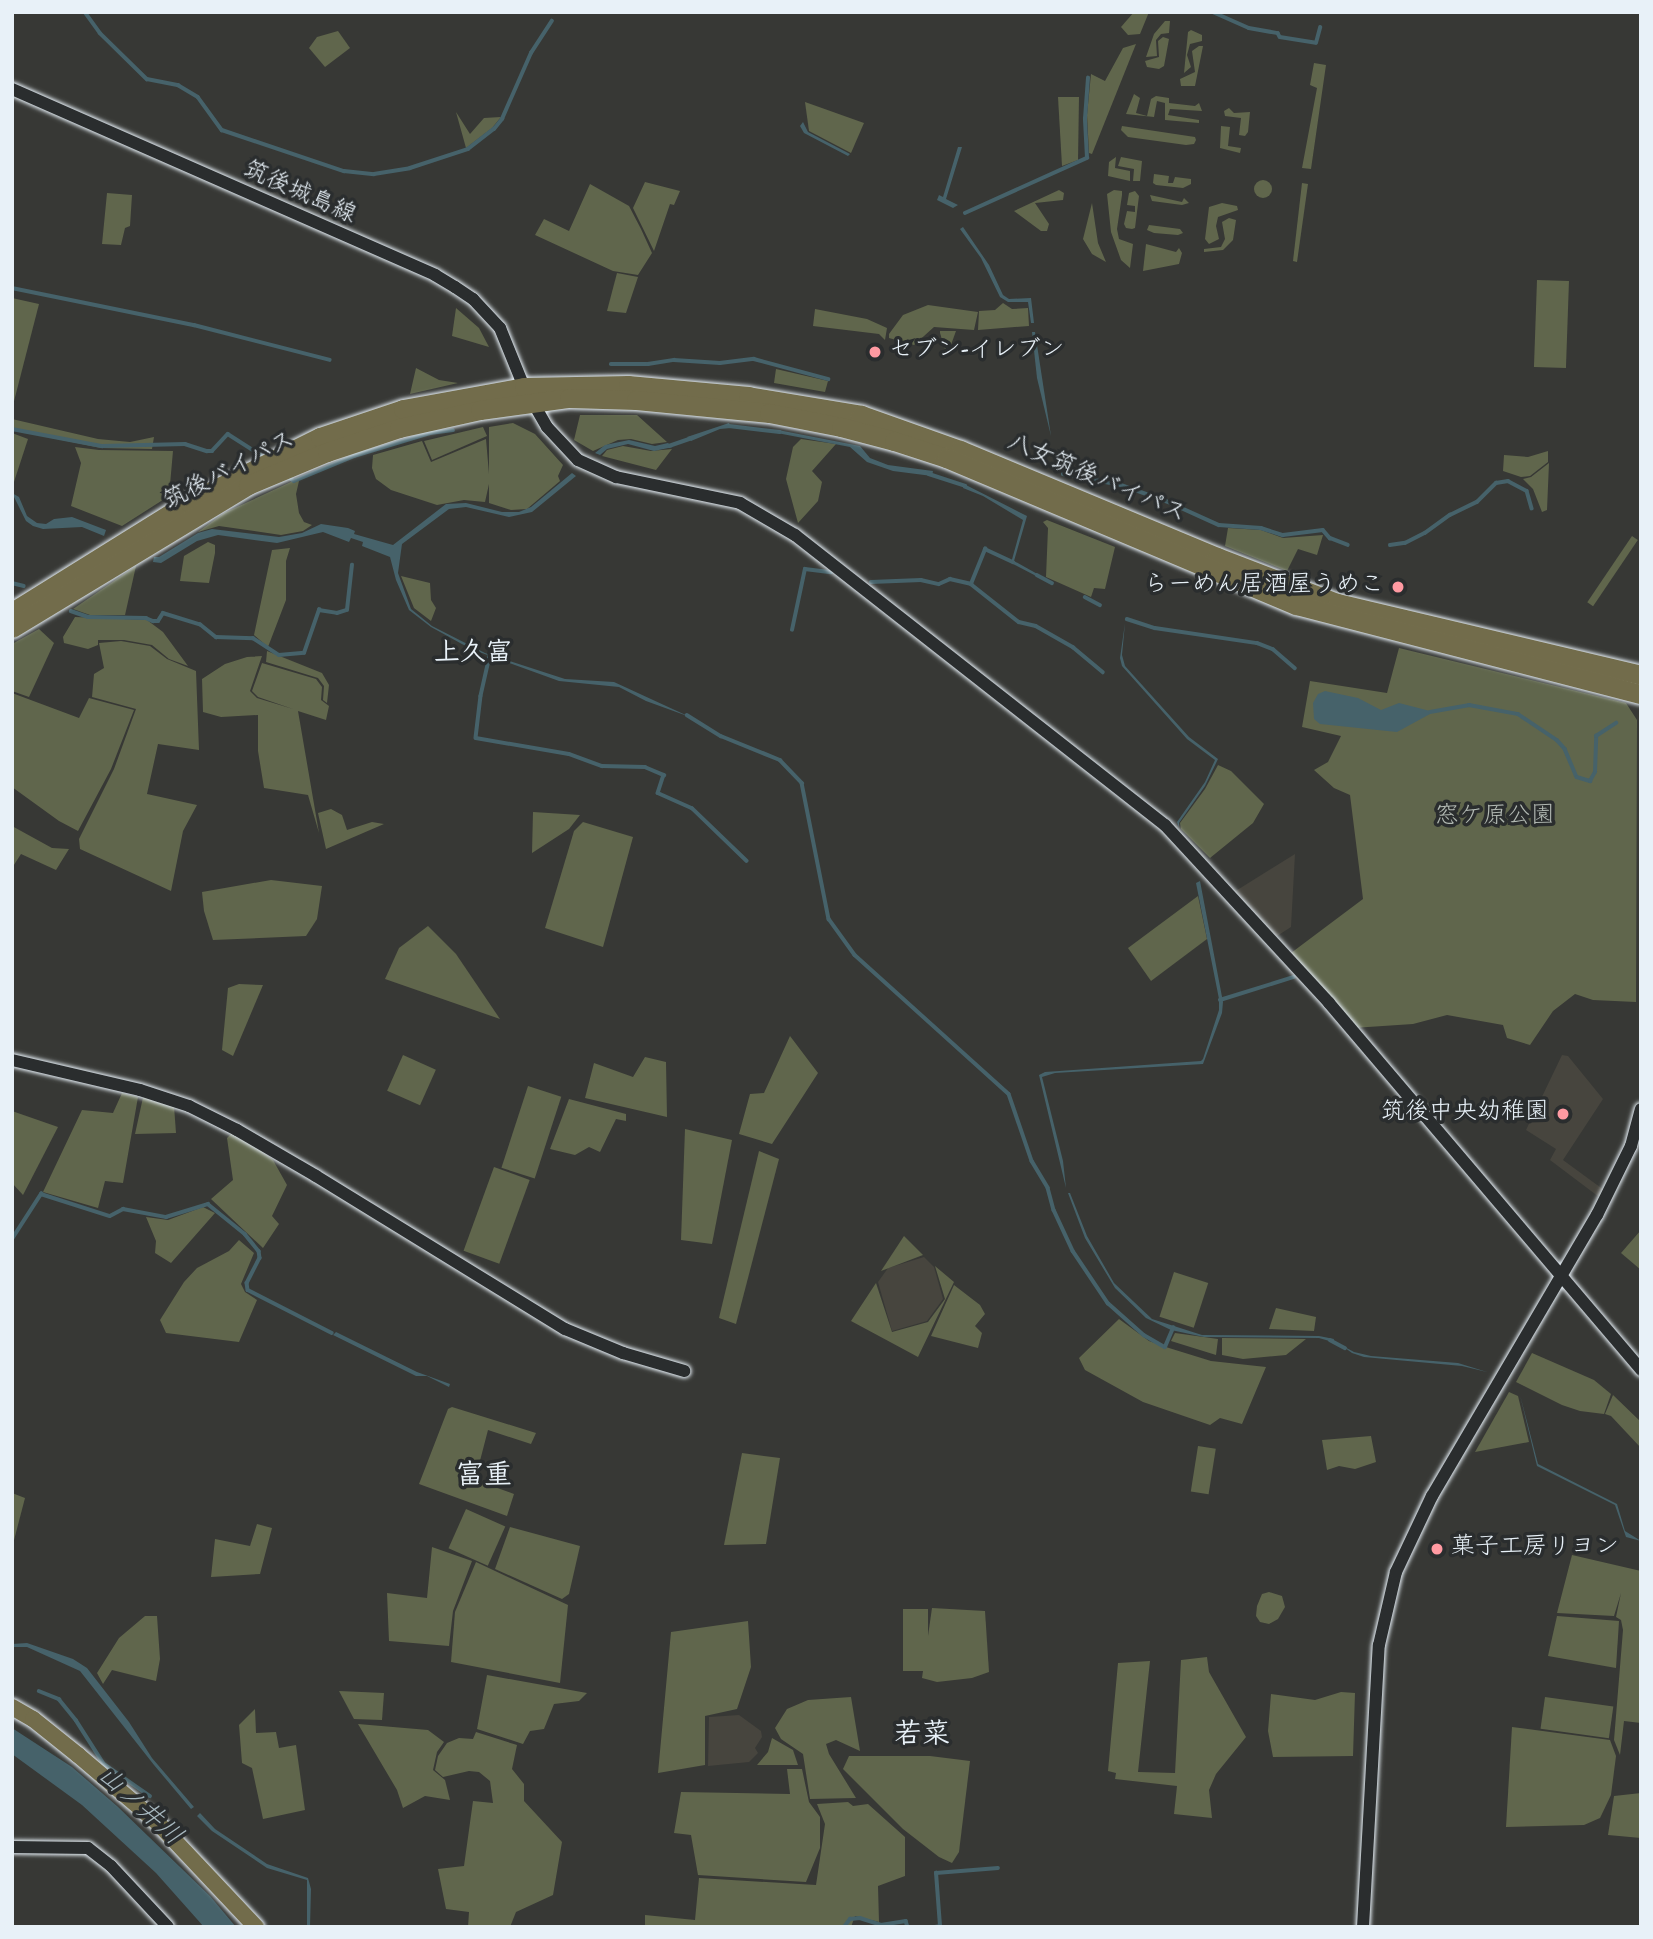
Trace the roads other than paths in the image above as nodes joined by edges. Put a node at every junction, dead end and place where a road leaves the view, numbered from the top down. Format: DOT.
graph roads {
  1 [pos="12,89"];
  2 [pos="528,394"];
  3 [pos="192,508"];
  4 [pos="12,612"];
  5 [pos="12,628"];
  6 [pos="1641,675"];
  7 [pos="1641,694"];
  8 [pos="12,1060"];
  9 [pos="1641,1109"];
  10 [pos="1561,1278"];
  11 [pos="1641,1370"];
  12 [pos="684,1371"];
  13 [pos="12,1707"];
  14 [pos="12,1847"];
  15 [pos="168,1927"];
  16 [pos="256,1927"];
  17 [pos="1363,1927"];
  1 -- 2 [label="street, 筑後城島線"];
  2 -- 3 [label="highway, 筑後バイパス"];
  2 -- 6 [label="highway, 八女筑後バイパス"];
  2 -- 7 [label="highway, 八女筑後バイパス"];
  2 -- 10 [label="street, 筑後城島線"];
  3 -- 4 [label="highway, 筑後バイパス"];
  3 -- 5 [label="highway, 筑後バイパス"];
  8 -- 12 [label="street"];
  9 -- 10 [label="street"];
  10 -- 11 [label="street, 筑後城島線"];
  10 -- 17 [label="street"];
  13 -- 16 [label="main road"];
  14 -- 15 [label="street"];
}
